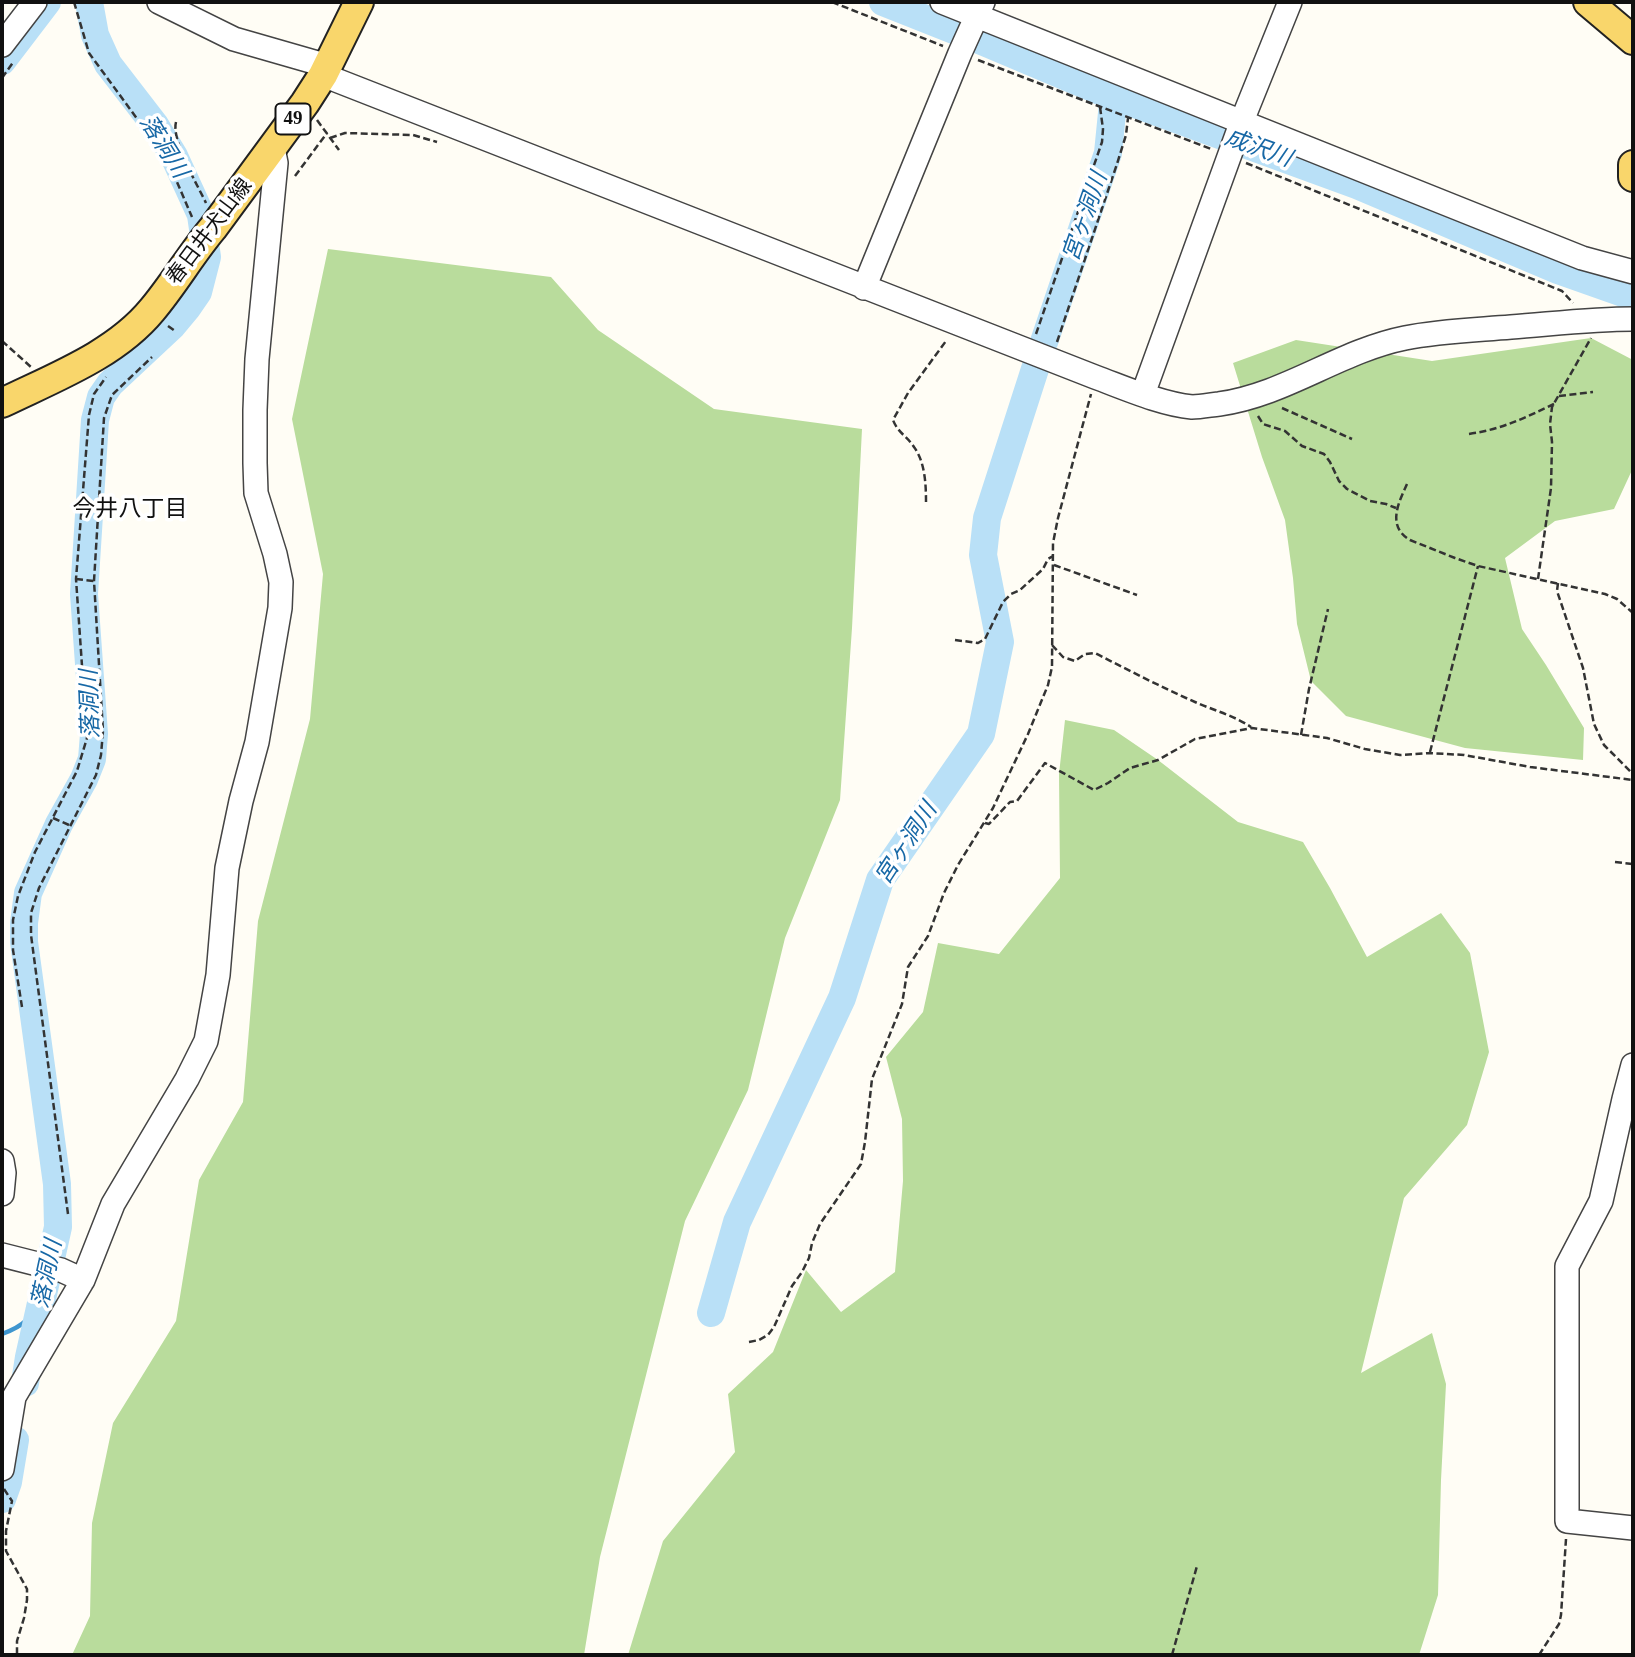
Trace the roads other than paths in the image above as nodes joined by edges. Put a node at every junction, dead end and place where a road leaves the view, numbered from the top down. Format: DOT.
graph roads {
  1 [pos="35,2"];
  2 [pos="159,2"];
  3 [pos="359,2"];
  4 [pos="942,2"];
  5 [pos="1290,2"];
  6 [pos="1588,2"];
  7 [pos="980,9"];
  8 [pos="1633,40"];
  9 [pos="2,45"];
  10 [pos="326,70"];
  11 [pos="1242,121"];
  12 [pos="273,148"];
  13 [pos="1633,165"];
  14 [pos="1633,177"];
  15 [pos="1633,272"];
  16 [pos="864,288"];
  17 [pos="1633,319"];
  18 [pos="1143,394"];
  19 [pos="2,403"];
  20 [pos="1633,1065"];
  21 [pos="2,1161"];
  22 [pos="2,1194"];
  23 [pos="2,1255"];
  24 [pos="83,1279"];
  25 [pos="2,1469"];
  26 [pos="1633,1528"];
  1 -- 9 [label="street"];
  2 -- 10 [label="street"];
  3 -- 10 [label="main road, 春日井犬山線 / 49"];
  4 -- 7 [label="street"];
  5 -- 11 [label="street"];
  6 -- 8 [label="main road"];
  7 -- 11 [label="street"];
  7 -- 16 [label="street"];
  10 -- 12 [label="main road, 春日井犬山線 / 49"];
  10 -- 16 [label="street"];
  11 -- 15 [label="street"];
  11 -- 18 [label="street"];
  12 -- 19 [label="main road, 春日井犬山線 / 49"];
  12 -- 24 [label="street"];
  13 -- 14 [label="main road"];
  16 -- 18 [label="street"];
  17 -- 18 [label="street"];
  20 -- 26 [label="street"];
  21 -- 22 [label="street"];
  23 -- 24 [label="street"];
  24 -- 25 [label="street"];
}
